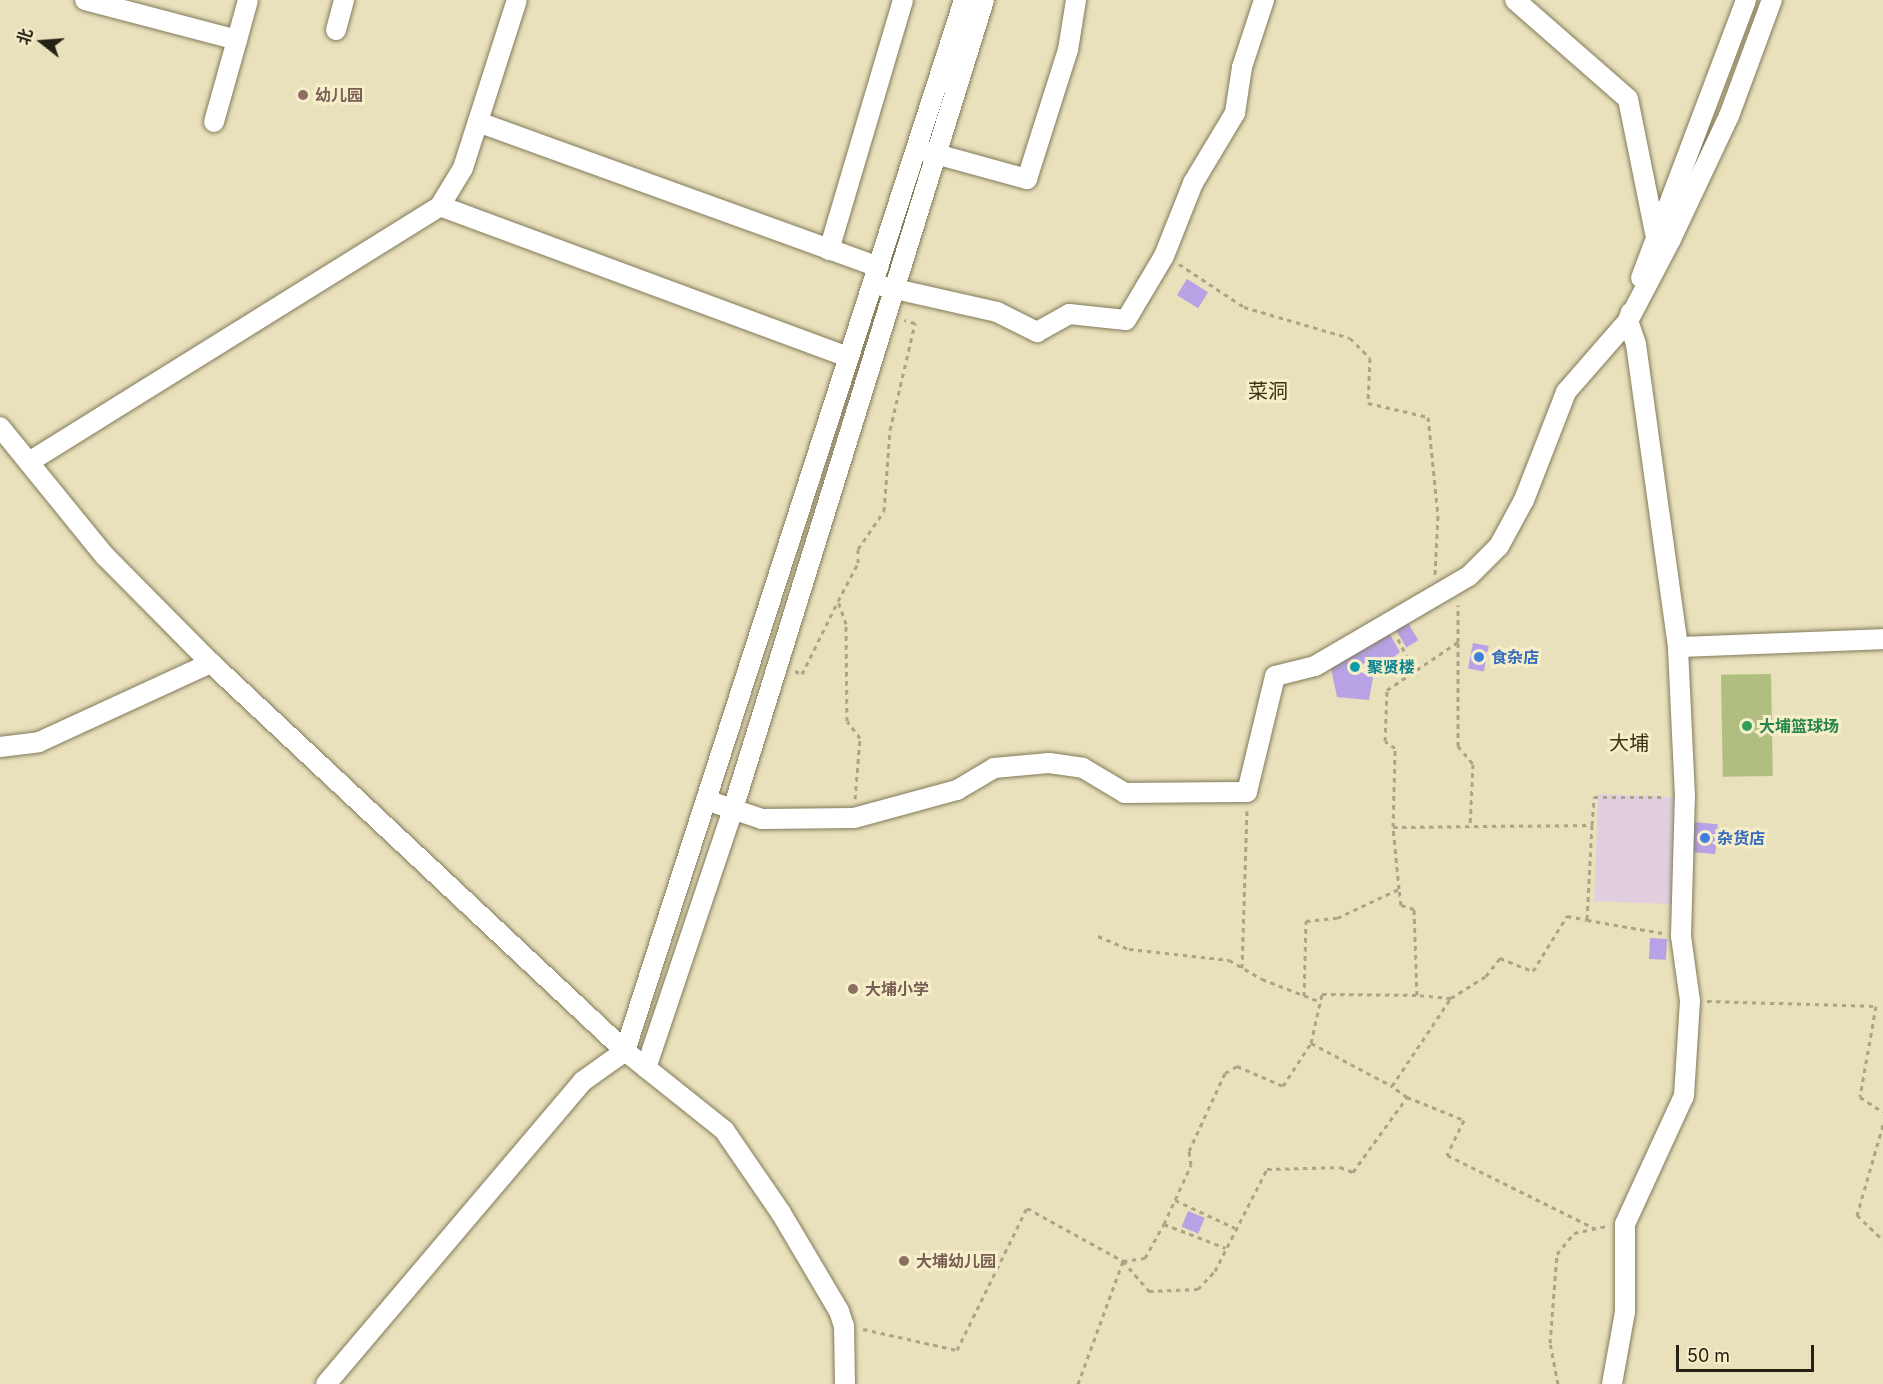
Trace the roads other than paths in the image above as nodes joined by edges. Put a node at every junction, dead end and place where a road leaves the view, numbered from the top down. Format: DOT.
graph roads {
  1 [pos="85,0"];
  2 [pos="248,0"];
  3 [pos="344,0"];
  4 [pos="517,0"];
  5 [pos="903,0"];
  6 [pos="964,0"];
  7 [pos="984,0"];
  8 [pos="1076,0"];
  9 [pos="1264,0"];
  10 [pos="1515,0"];
  11 [pos="1746,0"];
  12 [pos="1772,0"];
  13 [pos="336,30"];
  14 [pos="237,40"];
  15 [pos="214,122"];
  16 [pos="478,122"];
  17 [pos="926,152"];
  18 [pos="440,206"];
  19 [pos="1663,236"];
  20 [pos="829,250"];
  21 [pos="876,275"];
  22 [pos="893,288"];
  23 [pos="1628,321"];
  24 [pos="849,357"];
  25 [pos="0,427"];
  26 [pos="30,462"];
  27 [pos="1883,639"];
  28 [pos="1678,647"];
  29 [pos="211,663"];
  30 [pos="0,747"];
  31 [pos="706,800"];
  32 [pos="733,809"];
  33 [pos="625,1051"];
  34 [pos="646,1068"];
  35 [pos="326,1384"];
  36 [pos="845,1384"];
  37 [pos="1612,1384"];
  1 -- 14 [label="street"];
  2 -- 14 [label="street"];
  3 -- 13 [label="street"];
  4 -- 16 [label="street"];
  5 -- 20 [label="street"];
  6 -- 17 [label="street"];
  7 -- 17 [label="street"];
  8 -- 17 [label="street"];
  9 -- 22 [label="street"];
  10 -- 19 [label="street"];
  11 -- 19 [label="street"];
  12 -- 19 [label="street"];
  14 -- 15 [label="street"];
  16 -- 18 [label="street"];
  16 -- 20 [label="street"];
  17 -- 21 [label="street"];
  17 -- 22 [label="street"];
  18 -- 24 [label="street"];
  18 -- 26 [label="street"];
  19 -- 23 [label="street"];
  20 -- 21 [label="street"];
  21 -- 22 [label="street"];
  21 -- 24 [label="street"];
  22 -- 32 [label="street"];
  23 -- 28 [label="street"];
  23 -- 32 [label="street"];
  24 -- 31 [label="street"];
  25 -- 26 [label="street"];
  26 -- 29 [label="street"];
  27 -- 28 [label="street"];
  28 -- 37 [label="street"];
  29 -- 30 [label="street"];
  29 -- 33 [label="street"];
  31 -- 32 [label="street"];
  31 -- 33 [label="street"];
  32 -- 34 [label="street"];
  33 -- 34 [label="street"];
  33 -- 35 [label="street"];
  34 -- 36 [label="street"];
}
